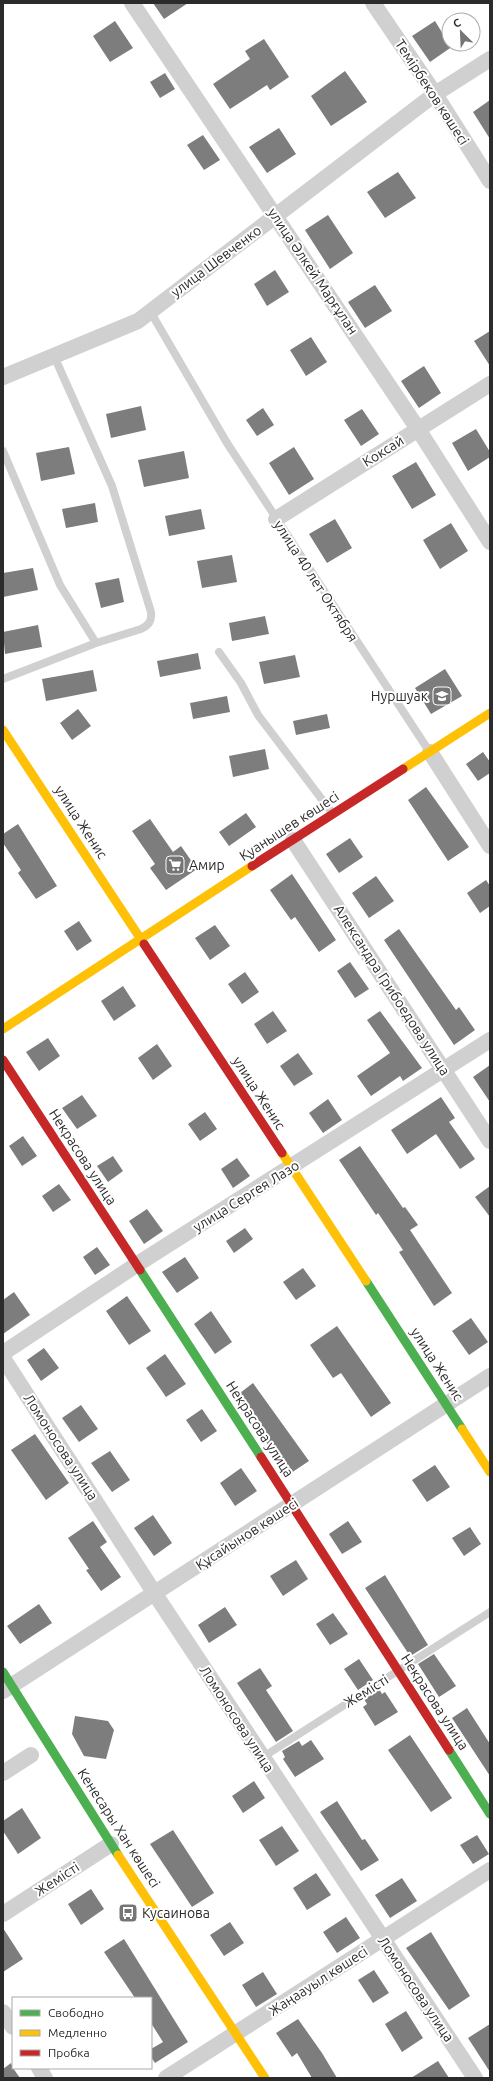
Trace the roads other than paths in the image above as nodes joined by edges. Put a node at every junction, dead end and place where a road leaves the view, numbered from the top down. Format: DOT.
graph roads {
  1 [pos="132,3"];
  2 [pos="373,3"];
  3 [pos="490,59"];
  4 [pos="435,94"];
  5 [pos="490,181"];
  6 [pos="276,215"];
  7 [pos="150,311"];
  8 [pos="54,356"];
  9 [pos="3,377"];
  10 [pos="490,384"];
  11 [pos="418,429"];
  12 [pos="3,451"];
  13 [pos="276,519"];
  14 [pos="490,542"];
  15 [pos="96,643"];
  16 [pos="219,652"];
  17 [pos="3,679"];
  18 [pos="490,713"];
  19 [pos="3,730"];
  20 [pos="430,752"];
  21 [pos="333,814"];
  22 [pos="293,840"];
  23 [pos="490,846"];
  24 [pos="140,938"];
  25 [pos="3,1029"];
  26 [pos="490,1040"];
  27 [pos="3,1060"];
  28 [pos="444,1070"];
  29 [pos="490,1141"];
  30 [pos="292,1167"];
  31 [pos="136,1264"];
  32 [pos="3,1353"];
  33 [pos="3,1358"];
  34 [pos="490,1376"];
  35 [pos="447,1405"];
  36 [pos="490,1472"];
  37 [pos="292,1504"];
  38 [pos="154,1594"];
  39 [pos="490,1612"];
  40 [pos="398,1671"];
  41 [pos="3,1672"];
  42 [pos="7,1688"];
  43 [pos="31,1755"];
  44 [pos="262,1757"];
  45 [pos="3,1774"];
  46 [pos="490,1814"];
  47 [pos="112,1844"];
  48 [pos="490,1870"];
  49 [pos="3,1914"];
  50 [pos="383,1939"];
  51 [pos="3,2012"];
  52 [pos="12,2026"];
  53 [pos="237,2034"];
  54 [pos="40,2069"];
  55 [pos="45,2078"];
  56 [pos="166,2078"];
  57 [pos="265,2078"];
  58 [pos="475,2078"];
  1 -- 6 [label="street, улица Әлкей Марғұлан"];
  2 -- 4 [label="street, Темірбеков көшесі"];
  3 -- 4 [label="street, улица Шевченко"];
  4 -- 5 [label="street, Темірбеков көшесі"];
  4 -- 6 [label="street, улица Шевченко"];
  6 -- 7 [label="street, улица Шевченко"];
  6 -- 11 [label="street, улица Әлкей Марғұлан"];
  7 -- 8 [label="street, улица Шевченко"];
  7 -- 13 [label="lane, улица 40 лет Октября"];
  8 -- 9 [label="street, улица Шевченко"];
  8 -- 15 [label="lane"];
  10 -- 11 [label="street, Коксай"];
  11 -- 13 [label="street, Коксай"];
  11 -- 14 [label="street, улица Әлкей Марғұлан"];
  12 -- 15 [label="lane"];
  13 -- 20 [label="lane, улица 40 лет Октября"];
  15 -- 17 [label="lane"];
  16 -- 21 [label="lane"];
  18 -- 20 [label="street, Қуанышев көшесі"];
  19 -- 24 [label="street, улица Женис"];
  20 -- 21 [label="street, Қуанышев көшесі"];
  20 -- 23 [label="street, улица 40 лет Октября"];
  21 -- 22 [label="street, Қуанышев көшесі"];
  22 -- 24 [label="street, Қуанышев көшесі"];
  22 -- 28 [label="street, Александра Грибоедова улица"];
  24 -- 25 [label="street, Қуанышев көшесі"];
  24 -- 30 [label="street, улица Женис"];
  26 -- 28 [label="street, улица Сергея Лазо"];
  27 -- 31 [label="street, Некрасова улица"];
  28 -- 29 [label="street, Александра Грибоедова улица"];
  28 -- 30 [label="street, улица Сергея Лазо"];
  30 -- 31 [label="street, улица Сергея Лазо"];
  30 -- 35 [label="street, улица Женис"];
  31 -- 32 [label="street, улица Сергея Лазо"];
  31 -- 37 [label="street, Некрасова улица"];
  33 -- 38 [label="street, Ломоносова улица"];
  34 -- 35 [label="street, Құсайынов көшесі"];
  35 -- 36 [label="street, улица Женис"];
  35 -- 37 [label="street, Құсайынов көшесі"];
  37 -- 38 [label="street, Құсайынов көшесі"];
  37 -- 40 [label="street, Некрасова улица"];
  38 -- 42 [label="street, Құсайынов көшесі"];
  38 -- 44 [label="street, Ломоносова улица"];
  39 -- 40 [label="lane, Жемісті"];
  40 -- 44 [label="lane, Жемісті"];
  40 -- 46 [label="street, Некрасова улица"];
  41 -- 42 [label="street, Кенесары Хан көшесі"];
  42 -- 47 [label="street, Кенесары Хан көшесі"];
  43 -- 45 [label="street"];
  44 -- 50 [label="street, Ломоносова улица"];
  47 -- 49 [label="street, Жемісті"];
  47 -- 53 [label="street, Кенесары Хан көшесі"];
  48 -- 50 [label="street, Жаңаауыл көшесі"];
  50 -- 53 [label="street, Жаңаауыл көшесі"];
  50 -- 58 [label="street, Ломоносова улица"];
  51 -- 52 [label="street"];
  53 -- 56 [label="street, Жаңаауыл көшесі"];
  53 -- 57 [label="street, Кенесары Хан көшесі"];
  54 -- 55 [label="street"];
}
